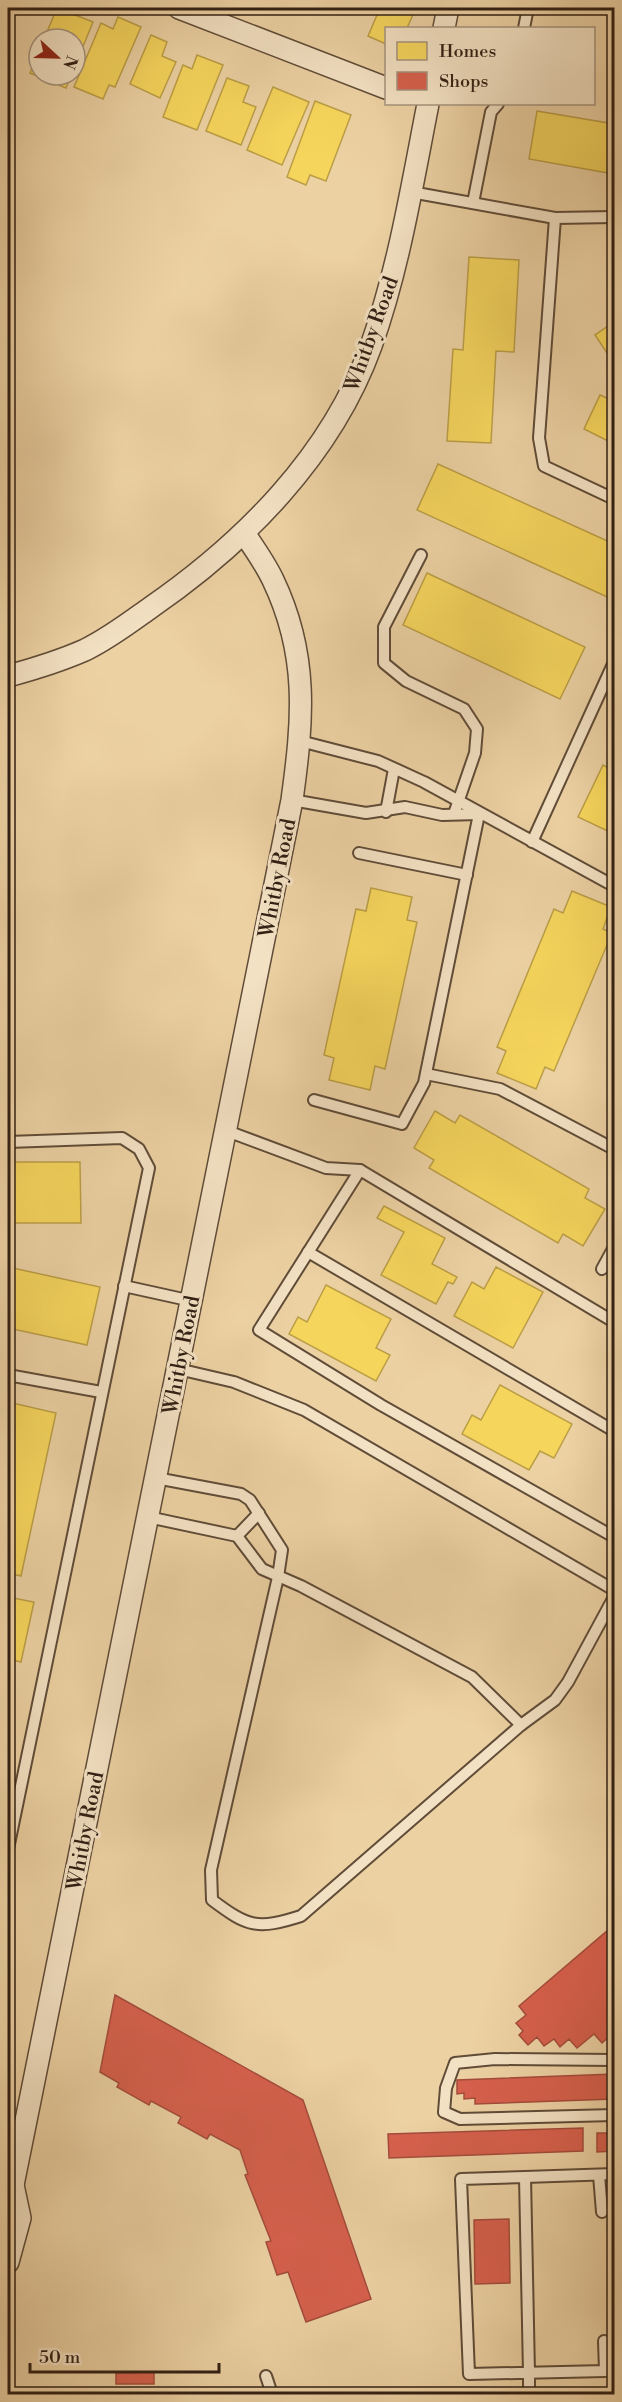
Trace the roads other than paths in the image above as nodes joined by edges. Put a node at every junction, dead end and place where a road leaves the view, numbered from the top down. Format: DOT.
graph roads {
  1 [pos="179,8"];
  2 [pos="448,8"];
  3 [pos="528,8"];
  4 [pos="444,27"];
  5 [pos="524,27"];
  6 [pos="385,87"];
  7 [pos="428,105"];
  8 [pos="497,105"];
  9 [pos="411,192"];
  10 [pos="473,203"];
  11 [pos="615,217"];
  12 [pos="555,218"];
  13 [pos="615,499"];
  14 [pos="244,533"];
  15 [pos="421,555"];
  16 [pos="615,662"];
  17 [pos="8,676"];
  18 [pos="300,741"];
  19 [pos="394,769"];
  20 [pos="292,800"];
  21 [pos="459,801"];
  22 [pos="386,812"];
  23 [pos="454,814"];
  24 [pos="479,814"];
  25 [pos="532,842"];
  26 [pos="359,854"];
  27 [pos="467,875"];
  28 [pos="615,886"];
  29 [pos="426,1074"];
  30 [pos="314,1100"];
  31 [pos="227,1131"];
  32 [pos="8,1142"];
  33 [pos="615,1149"];
  34 [pos="360,1170"];
  35 [pos="615,1247"];
  36 [pos="308,1252"];
  37 [pos="602,1269"];
  38 [pos="124,1286"];
  39 [pos="192,1301"];
  40 [pos="615,1322"];
  41 [pos="178,1368"];
  42 [pos="8,1375"];
  43 [pos="101,1392"];
  44 [pos="615,1431"];
  45 [pos="156,1478"];
  46 [pos="259,1514"];
  47 [pos="148,1517"];
  48 [pos="237,1536"];
  49 [pos="615,1537"];
  50 [pos="278,1577"];
  51 [pos="615,1590"];
  52 [pos="615,1597"];
  53 [pos="521,1725"];
  54 [pos="8,1849"];
  55 [pos="615,2060"];
  56 [pos="615,2115"];
  57 [pos="615,2174"];
  58 [pos="599,2175"];
  59 [pos="525,2177"];
  60 [pos="10,2189"];
  61 [pos="602,2212"];
  62 [pos="8,2262"];
  63 [pos="604,2341"];
  64 [pos="530,2373"];
  65 [pos="266,2376"];
  66 [pos="272,2394"];
  67 [pos="529,2394"];
  1 -- 6 [label="street"];
  2 -- 4 [label="street"];
  3 -- 5 [label="lane"];
  7 -- 9 [label="street, Whitby Road"];
  8 -- 10 [label="lane"];
  9 -- 10 [label="lane"];
  9 -- 14 [label="street, Whitby Road"];
  10 -- 12 [label="lane"];
  11 -- 12 [label="lane"];
  12 -- 13 [label="lane"];
  14 -- 17 [label="street, Whitby Road"];
  14 -- 18 [label="street, Whitby Road"];
  15 -- 21 [label="lane"];
  16 -- 25 [label="lane"];
  18 -- 19 [label="lane"];
  18 -- 20 [label="street, Whitby Road"];
  19 -- 21 [label="lane"];
  19 -- 22 [label="lane"];
  20 -- 22 [label="lane"];
  20 -- 31 [label="street, Whitby Road"];
  21 -- 23 [label="lane"];
  21 -- 24 [label="lane"];
  22 -- 23 [label="lane"];
  23 -- 24 [label="lane"];
  24 -- 25 [label="lane"];
  24 -- 27 [label="lane"];
  25 -- 28 [label="lane"];
  26 -- 27 [label="lane"];
  27 -- 29 [label="lane"];
  29 -- 30 [label="lane"];
  29 -- 33 [label="lane"];
  31 -- 34 [label="lane"];
  31 -- 39 [label="street, Whitby Road"];
  32 -- 38 [label="lane"];
  34 -- 36 [label="lane"];
  34 -- 40 [label="lane"];
  35 -- 37 [label="lane"];
  36 -- 44 [label="lane"];
  36 -- 49 [label="lane"];
  38 -- 39 [label="lane"];
  38 -- 43 [label="lane"];
  39 -- 41 [label="street, Whitby Road"];
  41 -- 45 [label="street, Whitby Road"];
  41 -- 51 [label="lane"];
  42 -- 43 [label="lane"];
  43 -- 54 [label="lane"];
  45 -- 46 [label="lane"];
  45 -- 47 [label="street, Whitby Road"];
  46 -- 48 [label="lane"];
  46 -- 50 [label="lane"];
  47 -- 48 [label="lane"];
  47 -- 60 [label="street, Whitby Road"];
  48 -- 50 [label="lane"];
  50 -- 53 [label="lane"];
  50 -- 53 [label="lane"];
  52 -- 53 [label="lane"];
  55 -- 56 [label="lane"];
  57 -- 58 [label="lane"];
  58 -- 59 [label="lane"];
  58 -- 61 [label="lane"];
  59 -- 64 [label="lane"];
  59 -- 64 [label="lane"];
  60 -- 62 [label="street, Whitby Road"];
  63 -- 64 [label="lane"];
  64 -- 67 [label="lane"];
  65 -- 66 [label="lane"];
}
